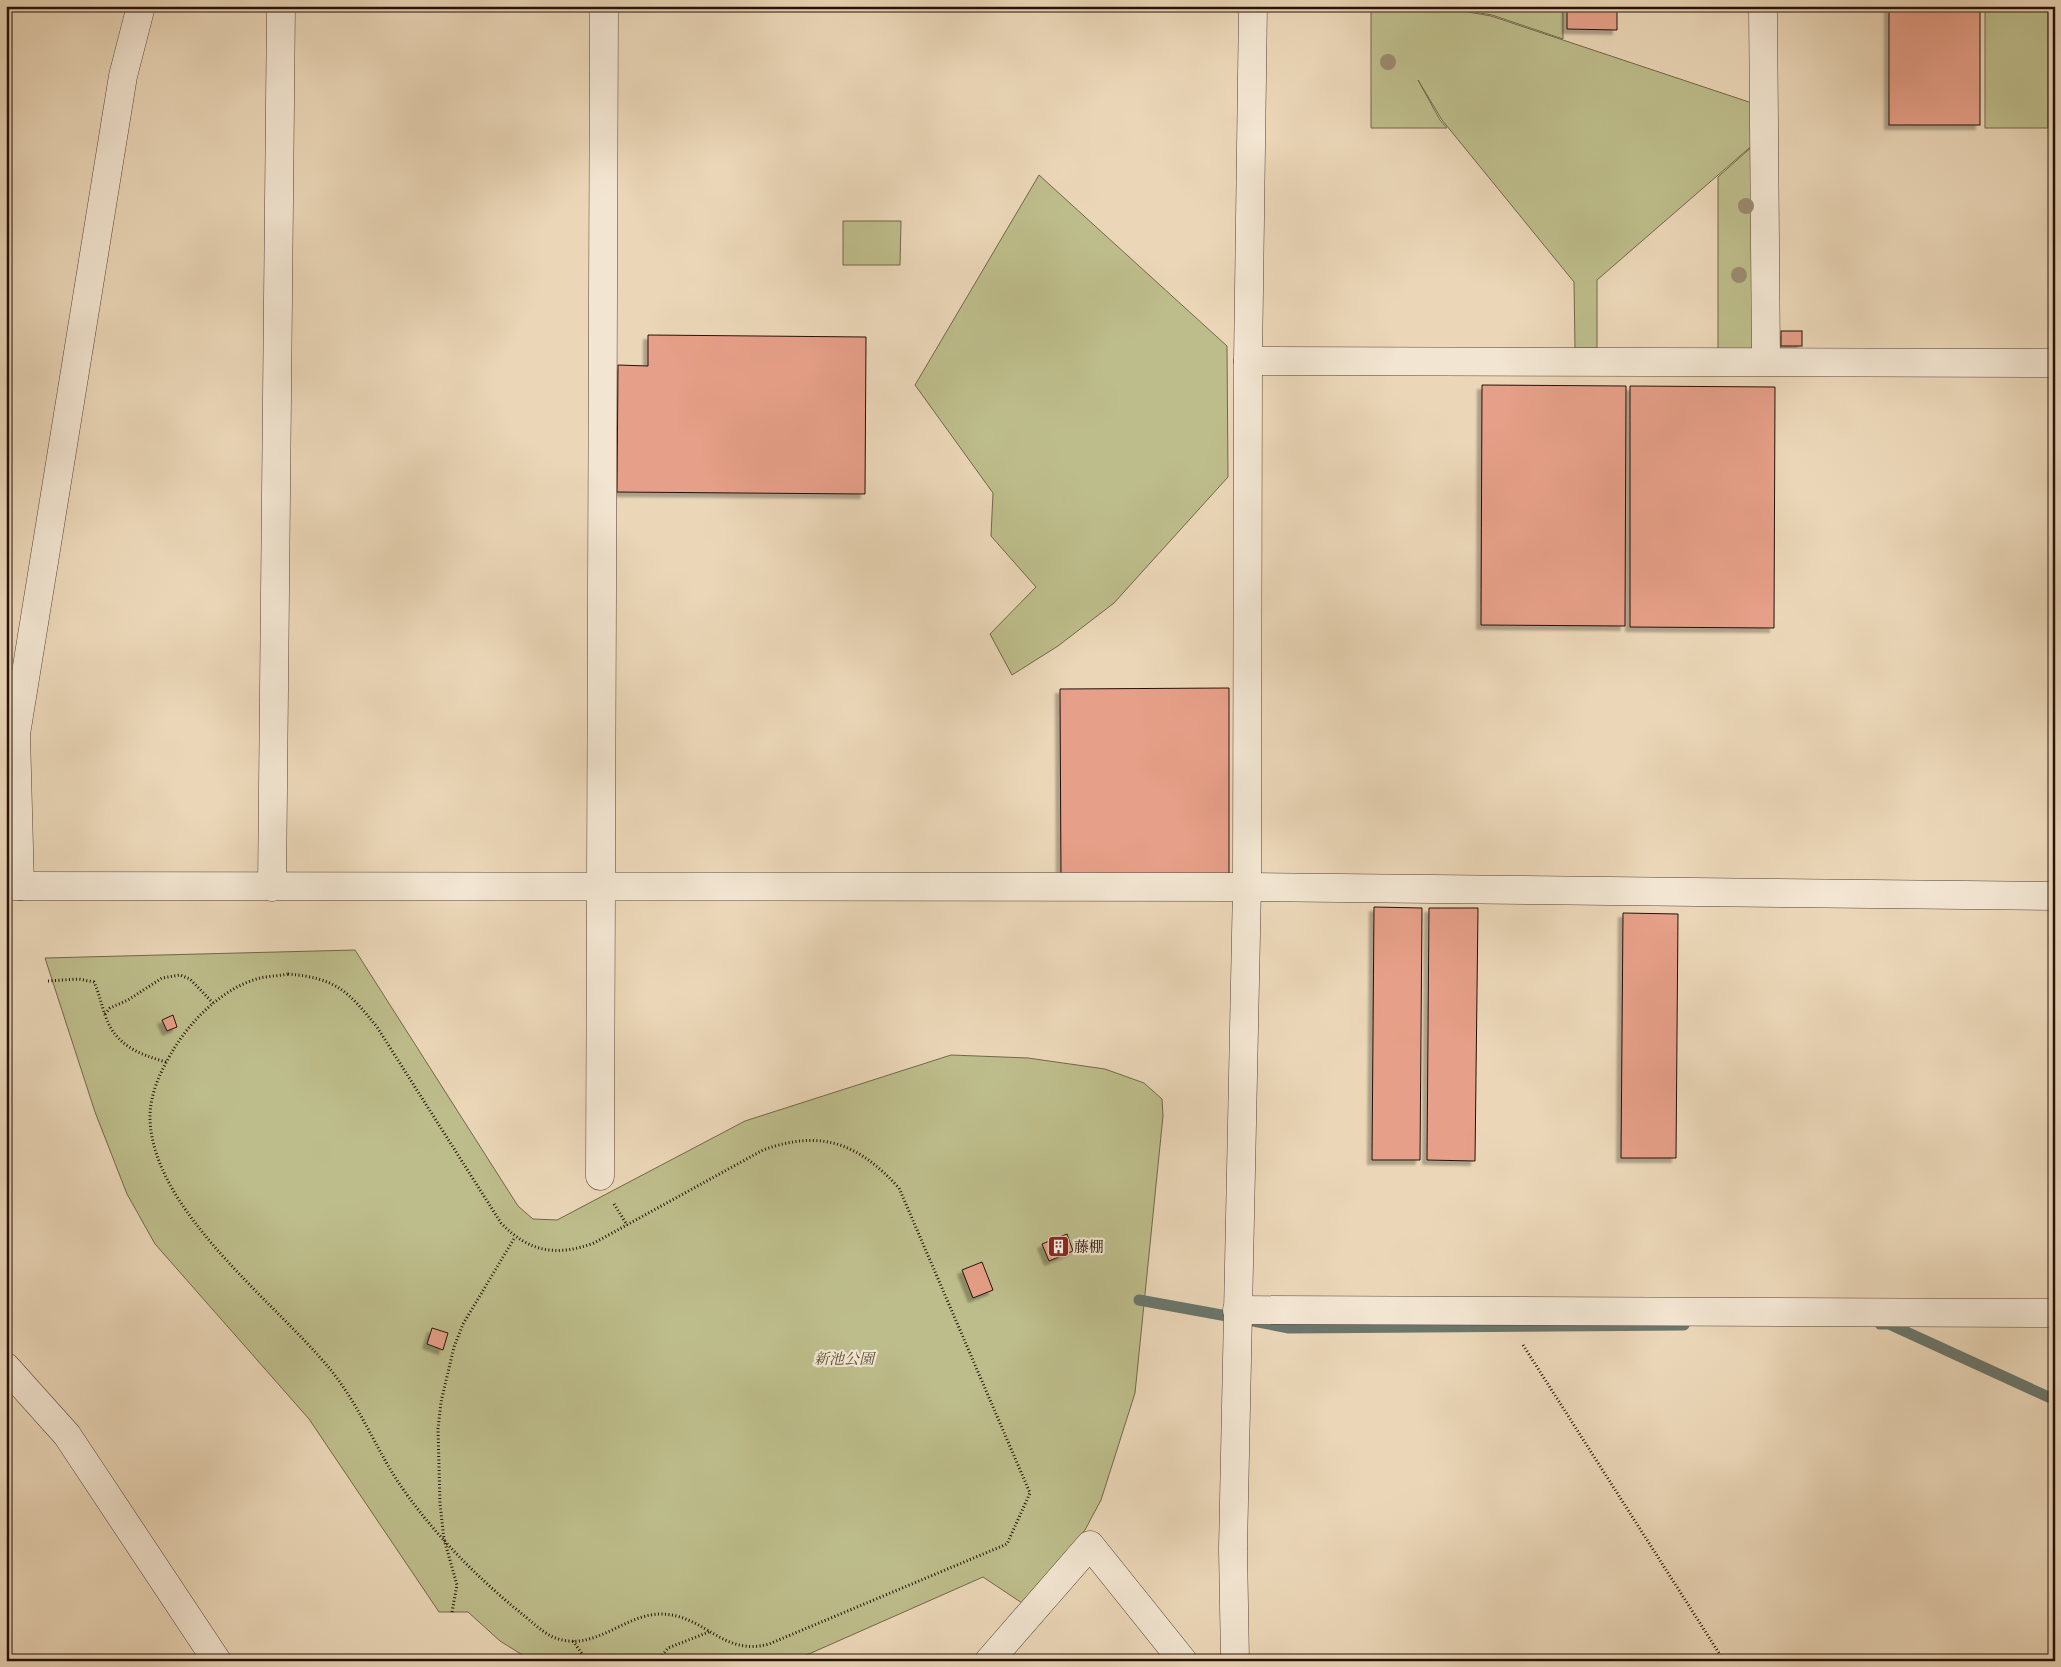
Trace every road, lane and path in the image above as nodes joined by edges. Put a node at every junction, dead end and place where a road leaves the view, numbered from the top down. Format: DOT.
graph roads {
  1 [pos="141,6"];
  2 [pos="282,6"];
  3 [pos="604,6"];
  4 [pos="1253,6"];
  5 [pos="1763,6"];
  6 [pos="1248,361"];
  7 [pos="1766,361"];
  8 [pos="2055,363"];
  9 [pos="13,886"];
  10 [pos="272,887"];
  11 [pos="600,887"];
  12 [pos="1247,887"];
  13 [pos="2055,896"];
  14 [pos="48,982"];
  15 [pos="213,1003"];
  16 [pos="105,1015"];
  17 [pos="166,1062"];
  18 [pos="600,1176"];
  19 [pos="618,1211"];
  20 [pos="627,1226"];
  21 [pos="515,1237"];
  22 [pos="1512,1309"];
  23 [pos="1237,1310"];
  24 [pos="2055,1313"];
  25 [pos="6,1367"];
  26 [pos="444,1538"];
  27 [pos="452,1612"];
  28 [pos="710,1631"];
  29 [pos="573,1641"];
  30 [pos="218,1661"];
  31 [pos="587,1661"];
  32 [pos="658,1661"];
  33 [pos="989,1661"];
  34 [pos="1182,1661"];
  35 [pos="1235,1661"];
  36 [pos="1724,1661"];
  1 -- 9 [label="street"];
  2 -- 10 [label="street"];
  3 -- 11 [label="street"];
  4 -- 6 [label="street"];
  5 -- 7 [label="street"];
  6 -- 7 [label="street"];
  6 -- 12 [label="street"];
  7 -- 8 [label="street"];
  9 -- 10 [label="street"];
  10 -- 11 [label="street"];
  11 -- 12 [label="street"];
  11 -- 18 [label="street"];
  12 -- 13 [label="street"];
  12 -- 23 [label="street"];
  14 -- 16 [label="path"];
  15 -- 16 [label="path"];
  15 -- 17 [label="path"];
  15 -- 21 [label="path"];
  16 -- 17 [label="path"];
  17 -- 26 [label="path"];
  19 -- 20 [label="path"];
  20 -- 21 [label="path"];
  20 -- 28 [label="path"];
  21 -- 26 [label="path"];
  22 -- 23 [label="street"];
  22 -- 24 [label="street"];
  22 -- 36 [label="path"];
  23 -- 35 [label="street"];
  25 -- 30 [label="street"];
  26 -- 27 [label="path"];
  26 -- 29 [label="path"];
  28 -- 29 [label="path"];
  28 -- 32 [label="path"];
  29 -- 31 [label="path"];
  33 -- 34 [label="street"];
}
